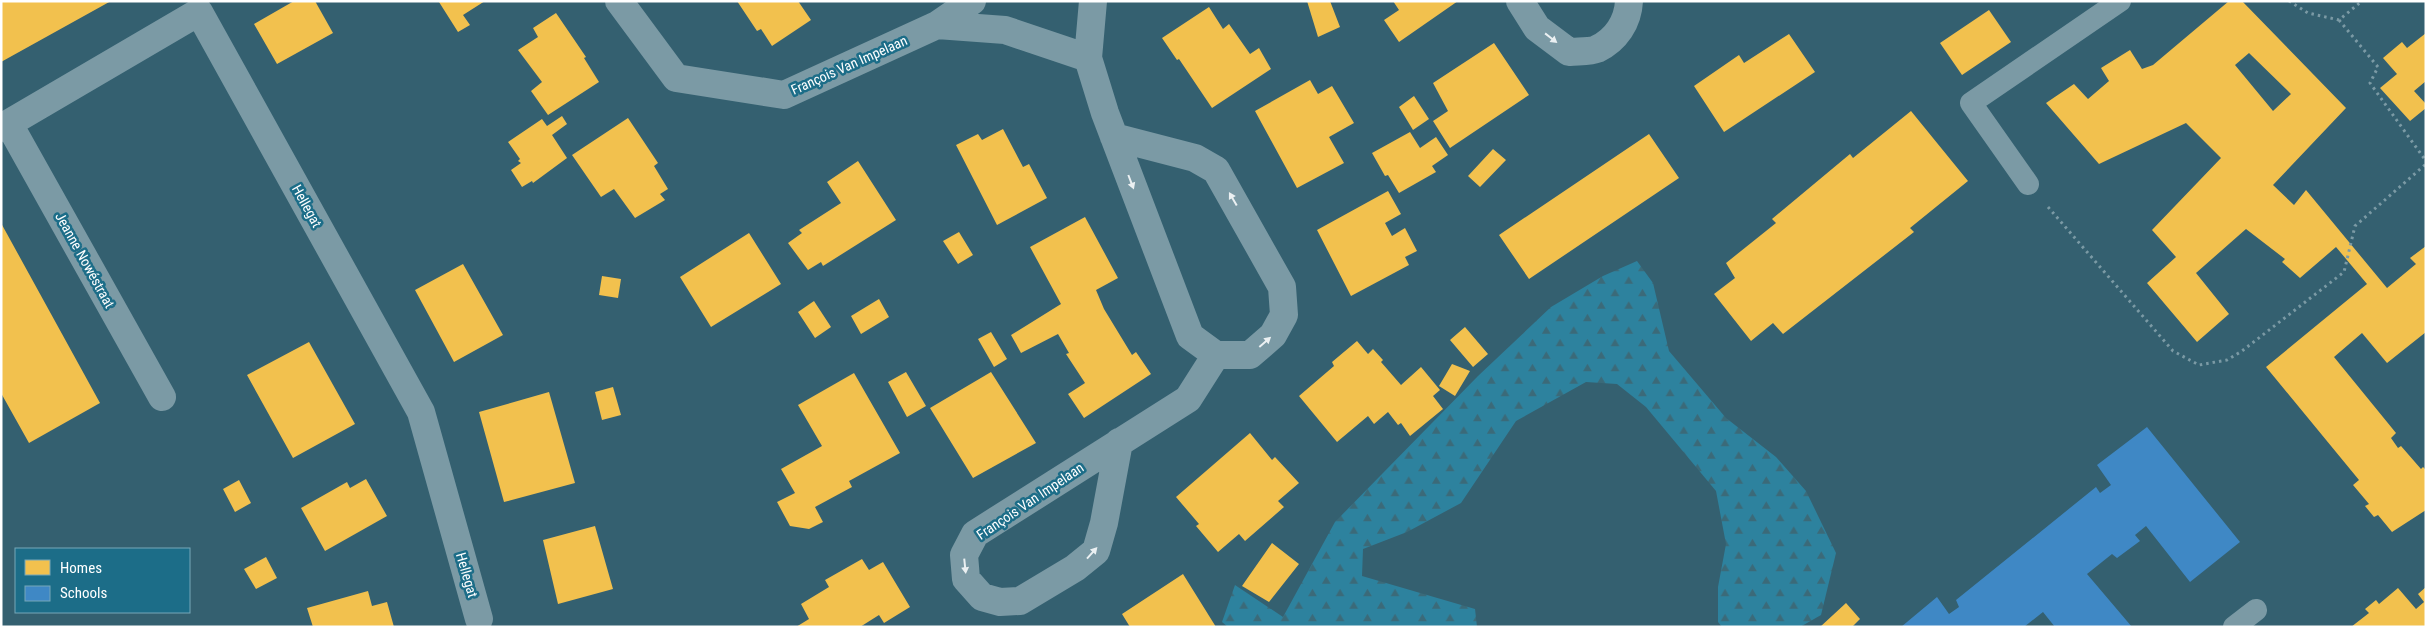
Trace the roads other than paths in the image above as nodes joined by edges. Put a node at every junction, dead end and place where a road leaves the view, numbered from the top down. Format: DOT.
graph roads {
  1 [pos="619,1"];
  2 [pos="972,1"];
  3 [pos="1094,1"];
  4 [pos="1520,1"];
  5 [pos="1629,1"];
  6 [pos="2120,1"];
  7 [pos="937,25"];
  8 [pos="1088,58"];
  9 [pos="5,126"];
  10 [pos="1114,137"];
  11 [pos="2028,184"];
  12 [pos="1216,355"];
  13 [pos="162,397"];
  14 [pos="1119,442"];
  15 [pos="2256,610"];
  16 [pos="479,619"];
  17 [pos="2234,627"];
  1 -- 7 [label="street, François Van Impelaan"];
  2 -- 7 [label="street, François Van Impelaan"];
  3 -- 8 [label="street"];
  4 -- 5 [label="street, one-way"];
  6 -- 11 [label="lane"];
  7 -- 8 [label="street, François Van Impelaan"];
  8 -- 10 [label="street"];
  9 -- 13 [label="street, Jeanne Nowéstraat"];
  9 -- 16 [label="street, Hellegat"];
  10 -- 12 [label="street, one-way"];
  12 -- 10 [label="street, one-way"];
  12 -- 14 [label="street, François Van Impelaan"];
  14 -- 14 [label="street, François Van Impelaan, one-way"];
  15 -- 17 [label="lane"];
}
